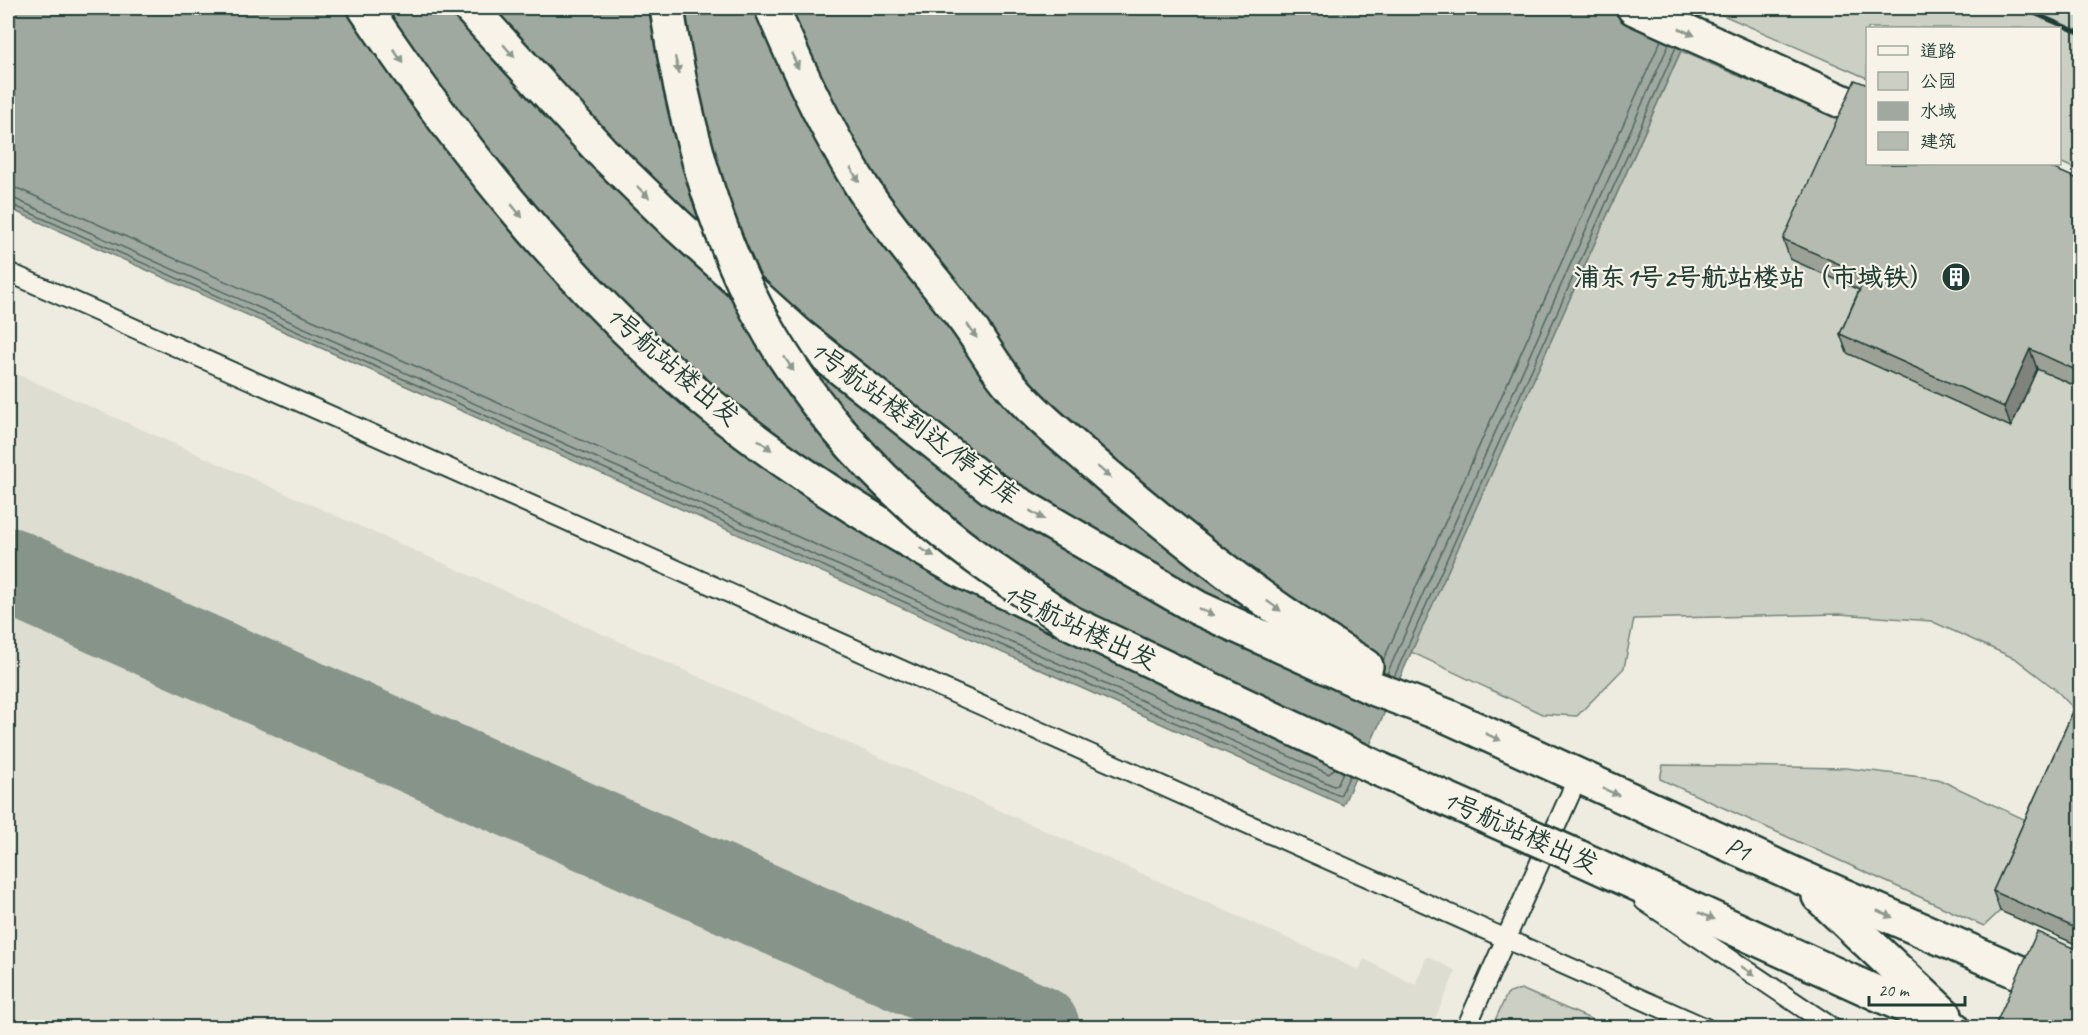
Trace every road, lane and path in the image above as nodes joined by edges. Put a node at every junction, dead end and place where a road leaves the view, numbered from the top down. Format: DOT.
graph roads {
  1 [pos="365,8"];
  2 [pos="470,8"];
  3 [pos="667,8"];
  4 [pos="772,8"];
  5 [pos="1634,8"];
  6 [pos="1866,112"];
  7 [pos="8,272"];
  8 [pos="1071,622"];
  9 [pos="1447,716"];
  10 [pos="1578,777"];
  11 [pos="1578,857"];
  12 [pos="1798,876"];
  13 [pos="1505,939"];
  14 [pos="2032,978"];
  15 [pos="1676,1021"];
  16 [pos="1466,1028"];
  17 [pos="1706,1028"];
  18 [pos="1833,1028"];
  19 [pos="1955,1028"];
  1 -- 8 [label="main road, 1号航站楼出发, one-way, bridge"];
  2 -- 9 [label="main road, 1号航站楼到达/停车库, one-way, bridge"];
  3 -- 8 [label="main road, one-way, bridge"];
  4 -- 9 [label="main road, one-way"];
  5 -- 6 [label="main road, one-way"];
  7 -- 13 [label="lane"];
  8 -- 11 [label="main road, 1号航站楼出发, bridge"];
  9 -- 10 [label="main road, P1, one-way"];
  10 -- 12 [label="main road, P1, one-way"];
  10 -- 13 [label="lane"];
  11 -- 18 [label="lane, one-way"];
  11 -- 19 [label="main road, 1号航站楼出发, one-way"];
  12 -- 14 [label="main road, P1, one-way"];
  12 -- 19 [label="main road"];
  13 -- 15 [label="lane"];
  13 -- 16 [label="lane"];
  15 -- 17 [label="lane"];
}
